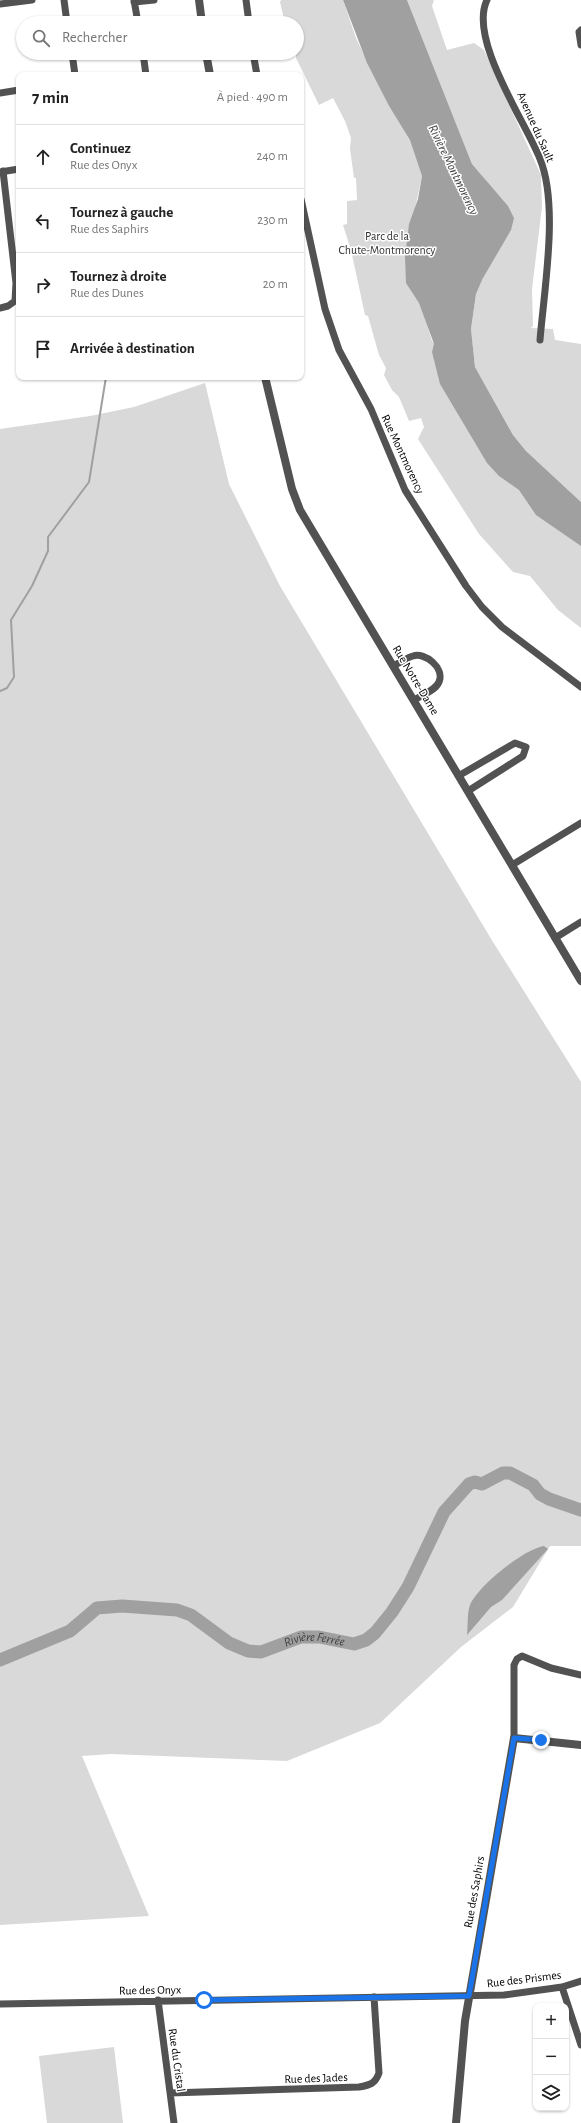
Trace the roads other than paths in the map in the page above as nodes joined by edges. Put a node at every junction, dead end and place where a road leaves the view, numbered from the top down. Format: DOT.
graph roads {
  1 [pos="32,0"];
  2 [pos="64,0"];
  3 [pos="154,0"];
  4 [pos="199,0"];
  5 [pos="246,0"];
  6 [pos="487,0"];
  7 [pos="134,1"];
  8 [pos="0,4"];
  9 [pos="67,16"];
  10 [pos="137,16"];
  11 [pos="201,16"];
  12 [pos="248,16"];
  13 [pos="581,30"];
  14 [pos="581,45"];
  15 [pos="73,60"];
  16 [pos="144,60"];
  17 [pos="207,60"];
  18 [pos="254,60"];
  19 [pos="75,72"];
  20 [pos="146,72"];
  21 [pos="209,72"];
  22 [pos="256,72"];
  23 [pos="16,90"];
  24 [pos="0,93"];
  25 [pos="16,169"];
  26 [pos="1,171"];
  27 [pos="304,212"];
  28 [pos="0,308"];
  29 [pos="540,340"];
  30 [pos="266,380"];
  31 [pos="394,666"];
  32 [pos="581,687"];
  33 [pos="414,700"];
  34 [pos="460,775"];
  35 [pos="468,791"];
  36 [pos="581,823"];
  37 [pos="512,865"];
  38 [pos="581,922"];
  39 [pos="555,938"];
  40 [pos="581,981"];
  41 [pos="581,1675"];
  42 [pos="514,1738"];
  43 [pos="581,1745"];
  44 [pos="581,1981"];
  45 [pos="562,1986"];
  46 [pos="469,1996"];
  47 [pos="374,1997"];
  48 [pos="158,2000"];
  49 [pos="0,2004"];
  50 [pos="581,2045"];
  51 [pos="170,2093"];
  52 [pos="174,2123"];
  53 [pos="456,2123"];
  1 -- 8 [label="street"];
  2 -- 9 [label="street"];
  3 -- 7 [label="street"];
  4 -- 11 [label="street"];
  5 -- 12 [label="street"];
  6 -- 29 [label="street, Avenue du Sault"];
  7 -- 10 [label="street"];
  13 -- 14 [label="street"];
  15 -- 19 [label="street"];
  16 -- 20 [label="street"];
  17 -- 21 [label="street"];
  18 -- 22 [label="street"];
  23 -- 24 [label="street"];
  25 -- 26 [label="street"];
  26 -- 28 [label="street"];
  27 -- 32 [label="street, Rue Montmorency"];
  30 -- 31 [label="street, Rue Notre-Dame"];
  31 -- 33 [label="street, Rue Notre-Dame"];
  31 -- 33 [label="street"];
  33 -- 34 [label="street, Rue Notre-Dame"];
  34 -- 35 [label="street, Rue Notre-Dame"];
  34 -- 35 [label="street"];
  35 -- 37 [label="street, Rue Notre-Dame"];
  36 -- 37 [label="street"];
  37 -- 39 [label="street, Rue Notre-Dame"];
  38 -- 39 [label="street"];
  39 -- 40 [label="street, Rue Notre-Dame"];
  41 -- 42 [label="street, Rue des Saphirs"];
  42 -- 43 [label="street"];
  42 -- 46 [label="street, Rue des Saphirs"];
  44 -- 45 [label="street, Rue des Prismes"];
  45 -- 46 [label="street, Rue des Prismes"];
  45 -- 50 [label="street"];
  46 -- 47 [label="street, Rue des Onyx"];
  46 -- 53 [label="street, Rue des Saphirs"];
  47 -- 48 [label="street, Rue des Onyx"];
  47 -- 51 [label="street, Rue des Jades"];
  48 -- 49 [label="street, Rue des Onyx"];
  48 -- 51 [label="street, Rue du Cristal"];
  51 -- 52 [label="street, Rue du Cristal"];
}
